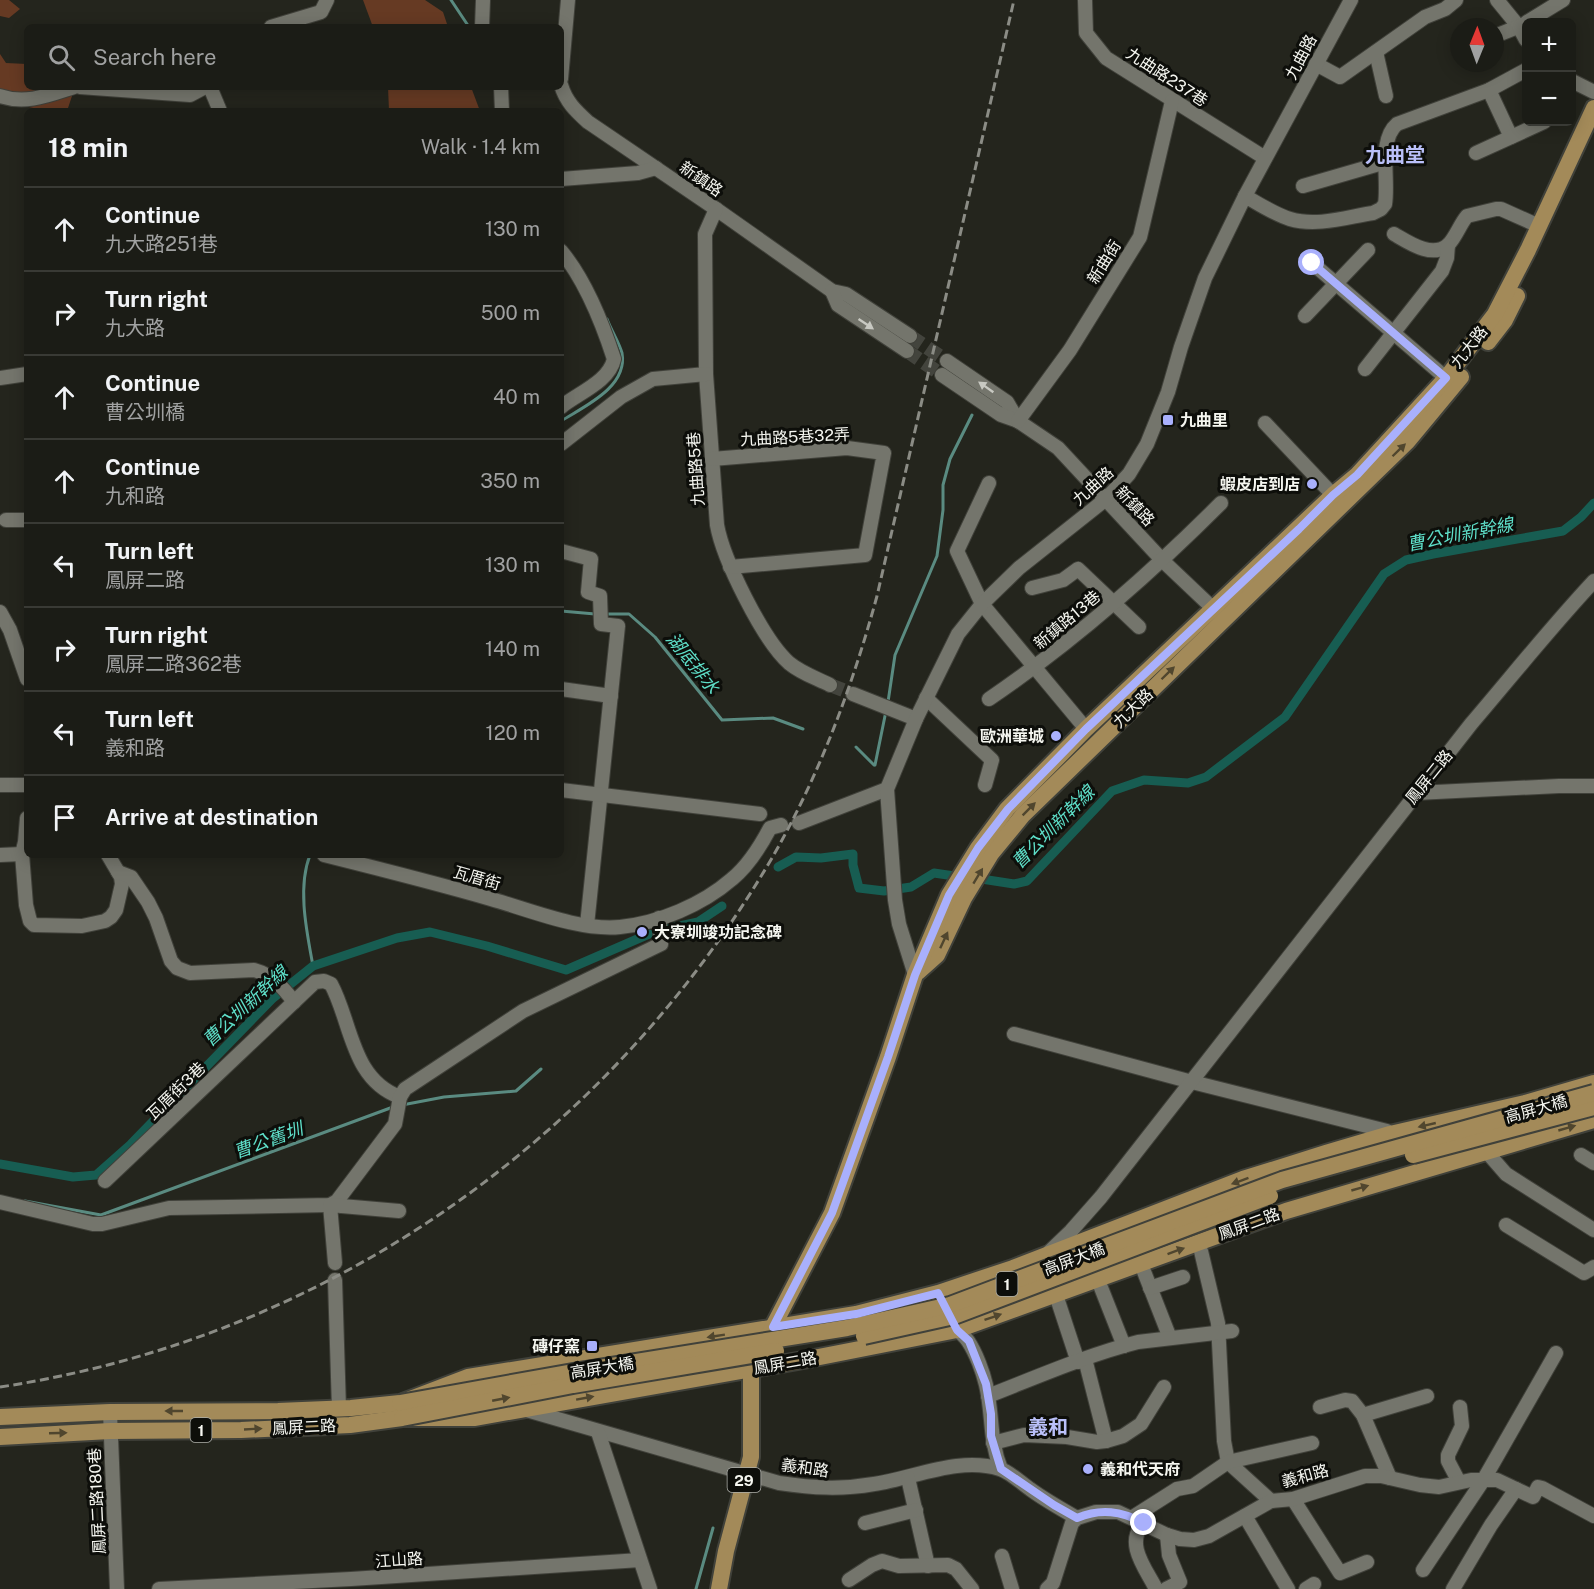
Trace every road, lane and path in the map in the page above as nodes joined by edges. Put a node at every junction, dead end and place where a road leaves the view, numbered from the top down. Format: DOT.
graph roads {
  1 [pos="327,0"];
  2 [pos="483,0"];
  3 [pos="568,0"];
  4 [pos="1086,0"];
  5 [pos="1351,0"];
  6 [pos="1456,0"];
  7 [pos="1497,0"];
  8 [pos="1563,0"];
  9 [pos="1534,18"];
  10 [pos="1522,22"];
  11 [pos="281,24"];
  12 [pos="482,24"];
  13 [pos="1522,25"];
  14 [pos="1504,32"];
  15 [pos="564,45"];
  16 [pos="1376,51"];
  17 [pos="1316,64"];
  18 [pos="1523,72"];
  19 [pos="1576,83"];
  20 [pos="65,90"];
  21 [pos="121,90"];
  22 [pos="199,90"];
  23 [pos="211,90"];
  24 [pos="501,90"];
  25 [pos="562,90"];
  26 [pos="1489,90"];
  27 [pos="1594,92"];
  28 [pos="0,96"];
  29 [pos="1386,96"];
  30 [pos="1172,101"];
  31 [pos="219,108"];
  32 [pos="502,108"];
  33 [pos="1594,108"];
  34 [pos="1535,126"];
  35 [pos="1594,134"];
  36 [pos="1511,137"];
  37 [pos="1476,153"];
  38 [pos="1265,158"];
  39 [pos="1386,162"];
  40 [pos="656,168"];
  41 [pos="564,178"];
  42 [pos="1303,186"];
  43 [pos="1245,196"];
  44 [pos="716,209"];
  45 [pos="1539,226"];
  46 [pos="1394,234"];
  47 [pos="1448,245"];
  48 [pos="1368,250"];
  49 [pos="564,255"];
  50 [pos="1312,263"];
  51 [pos="1335,284"];
  52 [pos="832,291"];
  53 [pos="1305,316"];
  54 [pos="1393,334"];
  55 [pos="910,336"];
  56 [pos="907,351"];
  57 [pos="947,361"];
  58 [pos="1365,369"];
  59 [pos="24,374"];
  60 [pos="706,374"];
  61 [pos="942,375"];
  62 [pos="0,378"];
  63 [pos="1446,378"];
  64 [pos="564,405"];
  65 [pos="1018,421"];
  66 [pos="1265,423"];
  67 [pos="564,442"];
  68 [pos="712,459"];
  69 [pos="989,483"];
  70 [pos="1333,495"];
  71 [pos="1106,499"];
  72 [pos="1221,503"];
  73 [pos="6,520"];
  74 [pos="24,520"];
  75 [pos="564,552"];
  76 [pos="1163,561"];
  77 [pos="730,567"];
  78 [pos="1594,581"];
  79 [pos="1032,588"];
  80 [pos="1113,603"];
  81 [pos="982,604"];
  82 [pos="0,612"];
  83 [pos="1219,613"];
  84 [pos="1138,627"];
  85 [pos="1035,668"];
  86 [pos="24,670"];
  87 [pos="830,685"];
  88 [pos="564,689"];
  89 [pos="853,694"];
  90 [pos="610,696"];
  91 [pos="926,698"];
  92 [pos="989,699"];
  93 [pos="916,719"];
  94 [pos="1086,729"];
  95 [pos="0,785"];
  96 [pos="24,785"];
  97 [pos="985,785"];
  98 [pos="1594,786"];
  99 [pos="887,789"];
  100 [pos="564,790"];
  101 [pos="1416,794"];
  102 [pos="601,795"];
  103 [pos="760,814"];
  104 [pos="799,823"];
  105 [pos="781,825"];
  106 [pos="24,840"];
  107 [pos="984,851"];
  108 [pos="22,854"];
  109 [pos="0,855"];
  110 [pos="110,858"];
  111 [pos="336,858"];
  112 [pos="118,872"];
  113 [pos="659,918"];
  114 [pos="587,925"];
  115 [pos="915,975"];
  116 [pos="292,1000"];
  117 [pos="1014,1034"];
  118 [pos="1192,1082"];
  119 [pos="1594,1083"];
  120 [pos="1594,1093"];
  121 [pos="399,1100"];
  122 [pos="1525,1103"];
  123 [pos="1594,1107"];
  124 [pos="1594,1120"];
  125 [pos="1390,1134"];
  126 [pos="1540,1136"];
  127 [pos="1486,1151"];
  128 [pos="1581,1155"];
  129 [pos="1594,1163"];
  130 [pos="105,1181"];
  131 [pos="0,1202"];
  132 [pos="330,1205"];
  133 [pos="399,1211"];
  134 [pos="1506,1225"];
  135 [pos="1594,1230"];
  136 [pos="1201,1251"];
  137 [pos="1044,1256"];
  138 [pos="336,1263"];
  139 [pos="1141,1264"];
  140 [pos="1594,1267"];
  141 [pos="1183,1277"];
  142 [pos="335,1280"];
  143 [pos="1098,1280"];
  144 [pos="1150,1288"];
  145 [pos="938,1293"];
  146 [pos="1056,1295"];
  147 [pos="773,1327"];
  148 [pos="957,1330"];
  149 [pos="1225,1331"];
  150 [pos="1170,1338"];
  151 [pos="1124,1346"];
  152 [pos="1556,1353"];
  153 [pos="1081,1360"];
  154 [pos="751,1369"];
  155 [pos="1164,1387"];
  156 [pos="988,1396"];
  157 [pos="1427,1396"];
  158 [pos="1320,1407"];
  159 [pos="1460,1407"];
  160 [pos="339,1409"];
  161 [pos="521,1409"];
  162 [pos="401,1410"];
  163 [pos="111,1412"];
  164 [pos="1363,1415"];
  165 [pos="0,1417"];
  166 [pos="110,1431"];
  167 [pos="598,1432"];
  168 [pos="0,1437"];
  169 [pos="1106,1441"];
  170 [pos="993,1443"];
  171 [pos="1312,1443"];
  172 [pos="1228,1462"];
  173 [pos="1001,1469"];
  174 [pos="746,1472"];
  175 [pos="908,1478"];
  176 [pos="1390,1478"];
  177 [pos="1484,1479"];
  178 [pos="1460,1482"];
  179 [pos="1516,1489"];
  180 [pos="1293,1499"];
  181 [pos="1271,1501"];
  182 [pos="916,1510"];
  183 [pos="1245,1516"];
  184 [pos="1594,1516"];
  185 [pos="1077,1518"];
  186 [pos="1138,1520"];
  187 [pos="865,1523"];
  188 [pos="1167,1535"];
  189 [pos="1002,1556"];
  190 [pos="640,1560"];
  191 [pos="1367,1562"];
  192 [pos="928,1566"];
  193 [pos="1423,1570"];
  194 [pos="849,1580"];
  195 [pos="237,1587"];
  196 [pos="1052,1587"];
  197 [pos="117,1589"];
  198 [pos="159,1589"];
  199 [pos="650,1589"];
  200 [pos="719,1589"];
  201 [pos="972,1589"];
  202 [pos="1012,1589"];
  203 [pos="1156,1589"];
  204 [pos="1167,1589"];
  205 [pos="1288,1589"];
  206 [pos="1453,1589"];
  1 -- 11 [label="street"];
  2 -- 12 [label="street"];
  3 -- 15 [label="street"];
  4 -- 30 [label="street, 九曲路237巷"];
  5 -- 17 [label="street, 九曲路"];
  6 -- 16 [label="street"];
  7 -- 10 [label="street"];
  8 -- 9 [label="street"];
  13 -- 14 [label="street"];
  16 -- 17 [label="street"];
  16 -- 29 [label="street"];
  17 -- 38 [label="street, 九曲路"];
  18 -- 26 [label="street"];
  19 -- 27 [label="street"];
  20 -- 28 [label="street"];
  21 -- 22 [label="street"];
  23 -- 31 [label="street"];
  24 -- 32 [label="street"];
  25 -- 40 [label="street, 新鎮路"];
  26 -- 36 [label="street"];
  26 -- 39 [label="street"];
  30 -- 38 [label="street, 九曲路237巷"];
  30 -- 65 [label="street, 新曲街"];
  33 -- 45 [label="main road, 九大路 / 29"];
  34 -- 36 [label="street"];
  83 -- 35 [label="main road, 九大路 / 29, one-way"];
  36 -- 37 [label="street"];
  38 -- 43 [label="street, 九曲路"];
  39 -- 42 [label="street"];
  39 -- 43 [label="street"];
  40 -- 41 [label="street"];
  40 -- 44 [label="street, 新鎮路"];
  43 -- 71 [label="street, 九曲路"];
  44 -- 52 [label="street, 新鎮路"];
  44 -- 60 [label="street, 九曲路5巷"];
  45 -- 47 [label="street"];
  45 -- 63 [label="main road, 九大路 / 29"];
  46 -- 47 [label="street"];
  47 -- 54 [label="street"];
  48 -- 51 [label="street"];
  49 -- 64 [label="street"];
  50 -- 51 [label="street"];
  51 -- 53 [label="street"];
  51 -- 54 [label="street"];
  52 -- 55 [label="street, 新鎮路"];
  52 -- 56 [label="street, 新鎮路, one-way"];
  54 -- 58 [label="street"];
  54 -- 63 [label="street"];
  65 -- 57 [label="street, 新鎮路, one-way"];
  59 -- 62 [label="street"];
  60 -- 67 [label="street"];
  60 -- 68 [label="street, 九曲路5巷"];
  61 -- 65 [label="street, 新鎮路"];
  63 -- 70 [label="main road, 九大路 / 29"];
  65 -- 71 [label="street, 新鎮路"];
  66 -- 70 [label="street"];
  68 -- 77 [label="street, 九曲路5巷"];
  68 -- 77 [label="street, 九曲路5巷32弄"];
  69 -- 81 [label="street"];
  70 -- 83 [label="main road, 九大路 / 29"];
  71 -- 76 [label="street, 新鎮路"];
  71 -- 81 [label="street, 九曲路"];
  72 -- 76 [label="street, 新鎮路13巷"];
  73 -- 74 [label="street"];
  75 -- 90 [label="street"];
  76 -- 80 [label="street, 新鎮路13巷"];
  76 -- 83 [label="street, 新鎮路"];
  77 -- 87 [label="street, 九曲路5巷"];
  78 -- 101 [label="street, 鳳屏二路"];
  79 -- 80 [label="street"];
  80 -- 84 [label="street"];
  80 -- 85 [label="street, 新鎮路13巷"];
  81 -- 85 [label="street"];
  81 -- 91 [label="street, 九曲路"];
  82 -- 86 [label="street"];
  83 -- 94 [label="main road, 九大路 / 29"];
  107 -- 83 [label="main road, 九大路 / 29, one-way"];
  85 -- 92 [label="street, 新鎮路13巷"];
  85 -- 94 [label="street"];
  88 -- 90 [label="street"];
  89 -- 93 [label="street"];
  90 -- 102 [label="street"];
  91 -- 93 [label="street, 九曲路"];
  91 -- 97 [label="street"];
  93 -- 99 [label="street, 九曲路"];
  94 -- 107 [label="main road, 九大路 / 29"];
  95 -- 96 [label="street"];
  98 -- 101 [label="street"];
  99 -- 104 [label="street"];
  99 -- 115 [label="street, 九曲路"];
  100 -- 102 [label="street"];
  101 -- 118 [label="street, 鳳屏二路"];
  102 -- 103 [label="street"];
  102 -- 114 [label="street"];
  105 -- 113 [label="street, 瓦厝街"];
  106 -- 108 [label="street"];
  107 -- 115 [label="main road, 29"];
  108 -- 109 [label="street"];
  108 -- 112 [label="street"];
  110 -- 112 [label="street"];
  111 -- 114 [label="street, 瓦厝街"];
  112 -- 116 [label="street"];
  113 -- 114 [label="street, 瓦厝街"];
  113 -- 121 [label="street"];
  115 -- 147 [label="main road, 29"];
  116 -- 121 [label="street, 瓦厝街3巷"];
  116 -- 130 [label="street, 瓦厝街3巷"];
  117 -- 118 [label="street"];
  118 -- 125 [label="street"];
  118 -- 137 [label="street, 鳳屏二路"];
  119 -- 122 [label="main road, 高屏大橋 / 1"];
  120 -- 162 [label="main road, 高屏大橋 / 1, bridge"];
  121 -- 132 [label="street"];
  122 -- 125 [label="main road, 鳳屏二路 / 1, one-way"];
  162 -- 123 [label="main road, 高屏大橋 / 1, one-way, bridge"];
  126 -- 124 [label="main road, 高屏大橋 / 1, one-way"];
  125 -- 137 [label="main road, 鳳屏二路 / 1, one-way"];
  126 -- 127 [label="main road, 鳳屏二路 / 1"];
  127 -- 135 [label="street"];
  139 -- 127 [label="main road, 鳳屏二路 / 1, one-way"];
  128 -- 129 [label="street"];
  131 -- 132 [label="street"];
  132 -- 133 [label="street"];
  132 -- 138 [label="street"];
  134 -- 140 [label="street"];
  136 -- 149 [label="street"];
  137 -- 145 [label="main road, 鳳屏二路 / 1"];
  139 -- 143 [label="main road, 鳳屏二路 / 1"];
  139 -- 144 [label="street"];
  141 -- 144 [label="street"];
  142 -- 160 [label="street"];
  143 -- 146 [label="main road, 鳳屏二路 / 1"];
  143 -- 151 [label="street"];
  144 -- 150 [label="street"];
  145 -- 147 [label="main road, 鳳屏二路 / 1"];
  145 -- 148 [label="street"];
  148 -- 146 [label="main road, 鳳屏二路 / 1, one-way"];
  146 -- 153 [label="street"];
  147 -- 154 [label="main road, 29"];
  147 -- 162 [label="main road, 鳳屏二路 / 1, one-way"];
  148 -- 154 [label="main road, 鳳屏二路 / 1"];
  148 -- 156 [label="street"];
  149 -- 150 [label="street"];
  149 -- 172 [label="street"];
  150 -- 151 [label="street"];
  151 -- 153 [label="street"];
  152 -- 177 [label="street"];
  153 -- 156 [label="street"];
  153 -- 169 [label="street"];
  161 -- 154 [label="main road, 鳳屏二路 / 1, one-way"];
  154 -- 174 [label="main road, 29"];
  155 -- 169 [label="street"];
  156 -- 170 [label="street"];
  157 -- 164 [label="street"];
  158 -- 164 [label="street"];
  159 -- 178 [label="street"];
  160 -- 162 [label="main road, 鳳屏二路 / 1"];
  160 -- 163 [label="main road, 鳳屏二路 / 1, one-way"];
  161 -- 162 [label="main road, 鳳屏二路 / 1"];
  161 -- 167 [label="street, 義和路"];
  166 -- 162 [label="main road, 鳳屏二路 / 1, one-way"];
  163 -- 165 [label="main road, 鳳屏二路 / 1"];
  163 -- 166 [label="street, 鳳屏二路180巷"];
  164 -- 176 [label="street"];
  168 -- 166 [label="main road, 鳳屏二路 / 1, one-way"];
  166 -- 197 [label="street, 鳳屏二路180巷"];
  167 -- 174 [label="street, 義和路"];
  167 -- 190 [label="street"];
  169 -- 170 [label="street"];
  170 -- 173 [label="street"];
  171 -- 172 [label="street"];
  172 -- 181 [label="street"];
  172 -- 186 [label="street"];
  173 -- 175 [label="street, 義和路"];
  173 -- 185 [label="street"];
  174 -- 175 [label="street, 義和路"];
  174 -- 200 [label="main road, 29"];
  175 -- 182 [label="street"];
  176 -- 178 [label="street, 義和路"];
  176 -- 180 [label="street, 義和路"];
  177 -- 178 [label="street, 義和路"];
  177 -- 179 [label="street, 義和路"];
  177 -- 193 [label="street"];
  179 -- 184 [label="street"];
  179 -- 206 [label="street"];
  180 -- 181 [label="street, 義和路"];
  180 -- 191 [label="street"];
  181 -- 183 [label="street, 義和路"];
  182 -- 187 [label="street"];
  182 -- 192 [label="street"];
  183 -- 188 [label="street, 義和路"];
  183 -- 205 [label="street"];
  185 -- 186 [label="street, 義和路"];
  185 -- 196 [label="street"];
  186 -- 188 [label="street, 義和路"];
  186 -- 203 [label="street"];
  188 -- 204 [label="street"];
  189 -- 202 [label="street"];
  190 -- 195 [label="street, 江山路"];
  190 -- 199 [label="street"];
  192 -- 194 [label="street"];
  192 -- 201 [label="street"];
  195 -- 198 [label="street, 江山路"];
}
